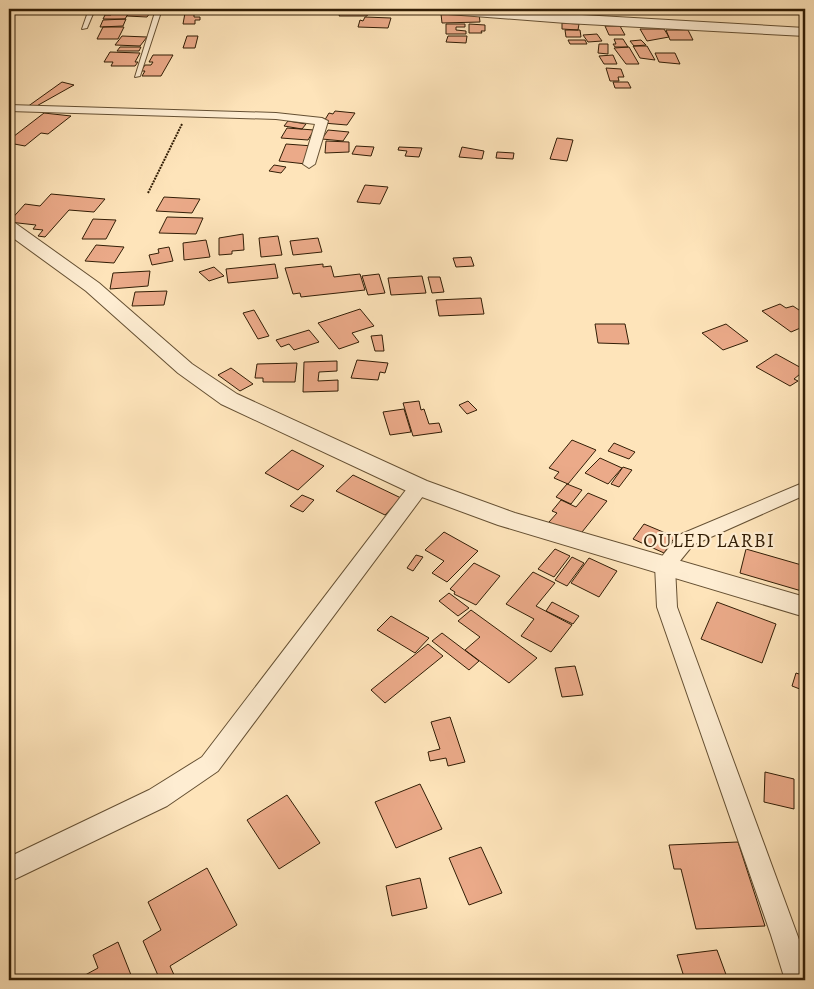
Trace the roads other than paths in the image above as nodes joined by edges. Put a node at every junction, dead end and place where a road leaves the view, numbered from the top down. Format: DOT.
graph roads {
  1 [pos="92,9"];
  2 [pos="159,9"];
  3 [pos="435,9"];
  4 [pos="84,28"];
  5 [pos="805,32"];
  6 [pos="137,76"];
  7 [pos="9,108"];
  8 [pos="310,164"];
  9 [pos="9,226"];
  10 [pos="419,487"];
  11 [pos="805,488"];
  12 [pos="665,565"];
  13 [pos="805,607"];
  14 [pos="9,870"];
  15 [pos="799,980"];
  1 -- 4 [label="lane"];
  2 -- 6 [label="lane"];
  3 -- 5 [label="street"];
  7 -- 8 [label="street"];
  9 -- 10 [label="street"];
  10 -- 12 [label="street"];
  10 -- 14 [label="street"];
  11 -- 12 [label="street"];
  12 -- 13 [label="street"];
  12 -- 15 [label="street"];
}
